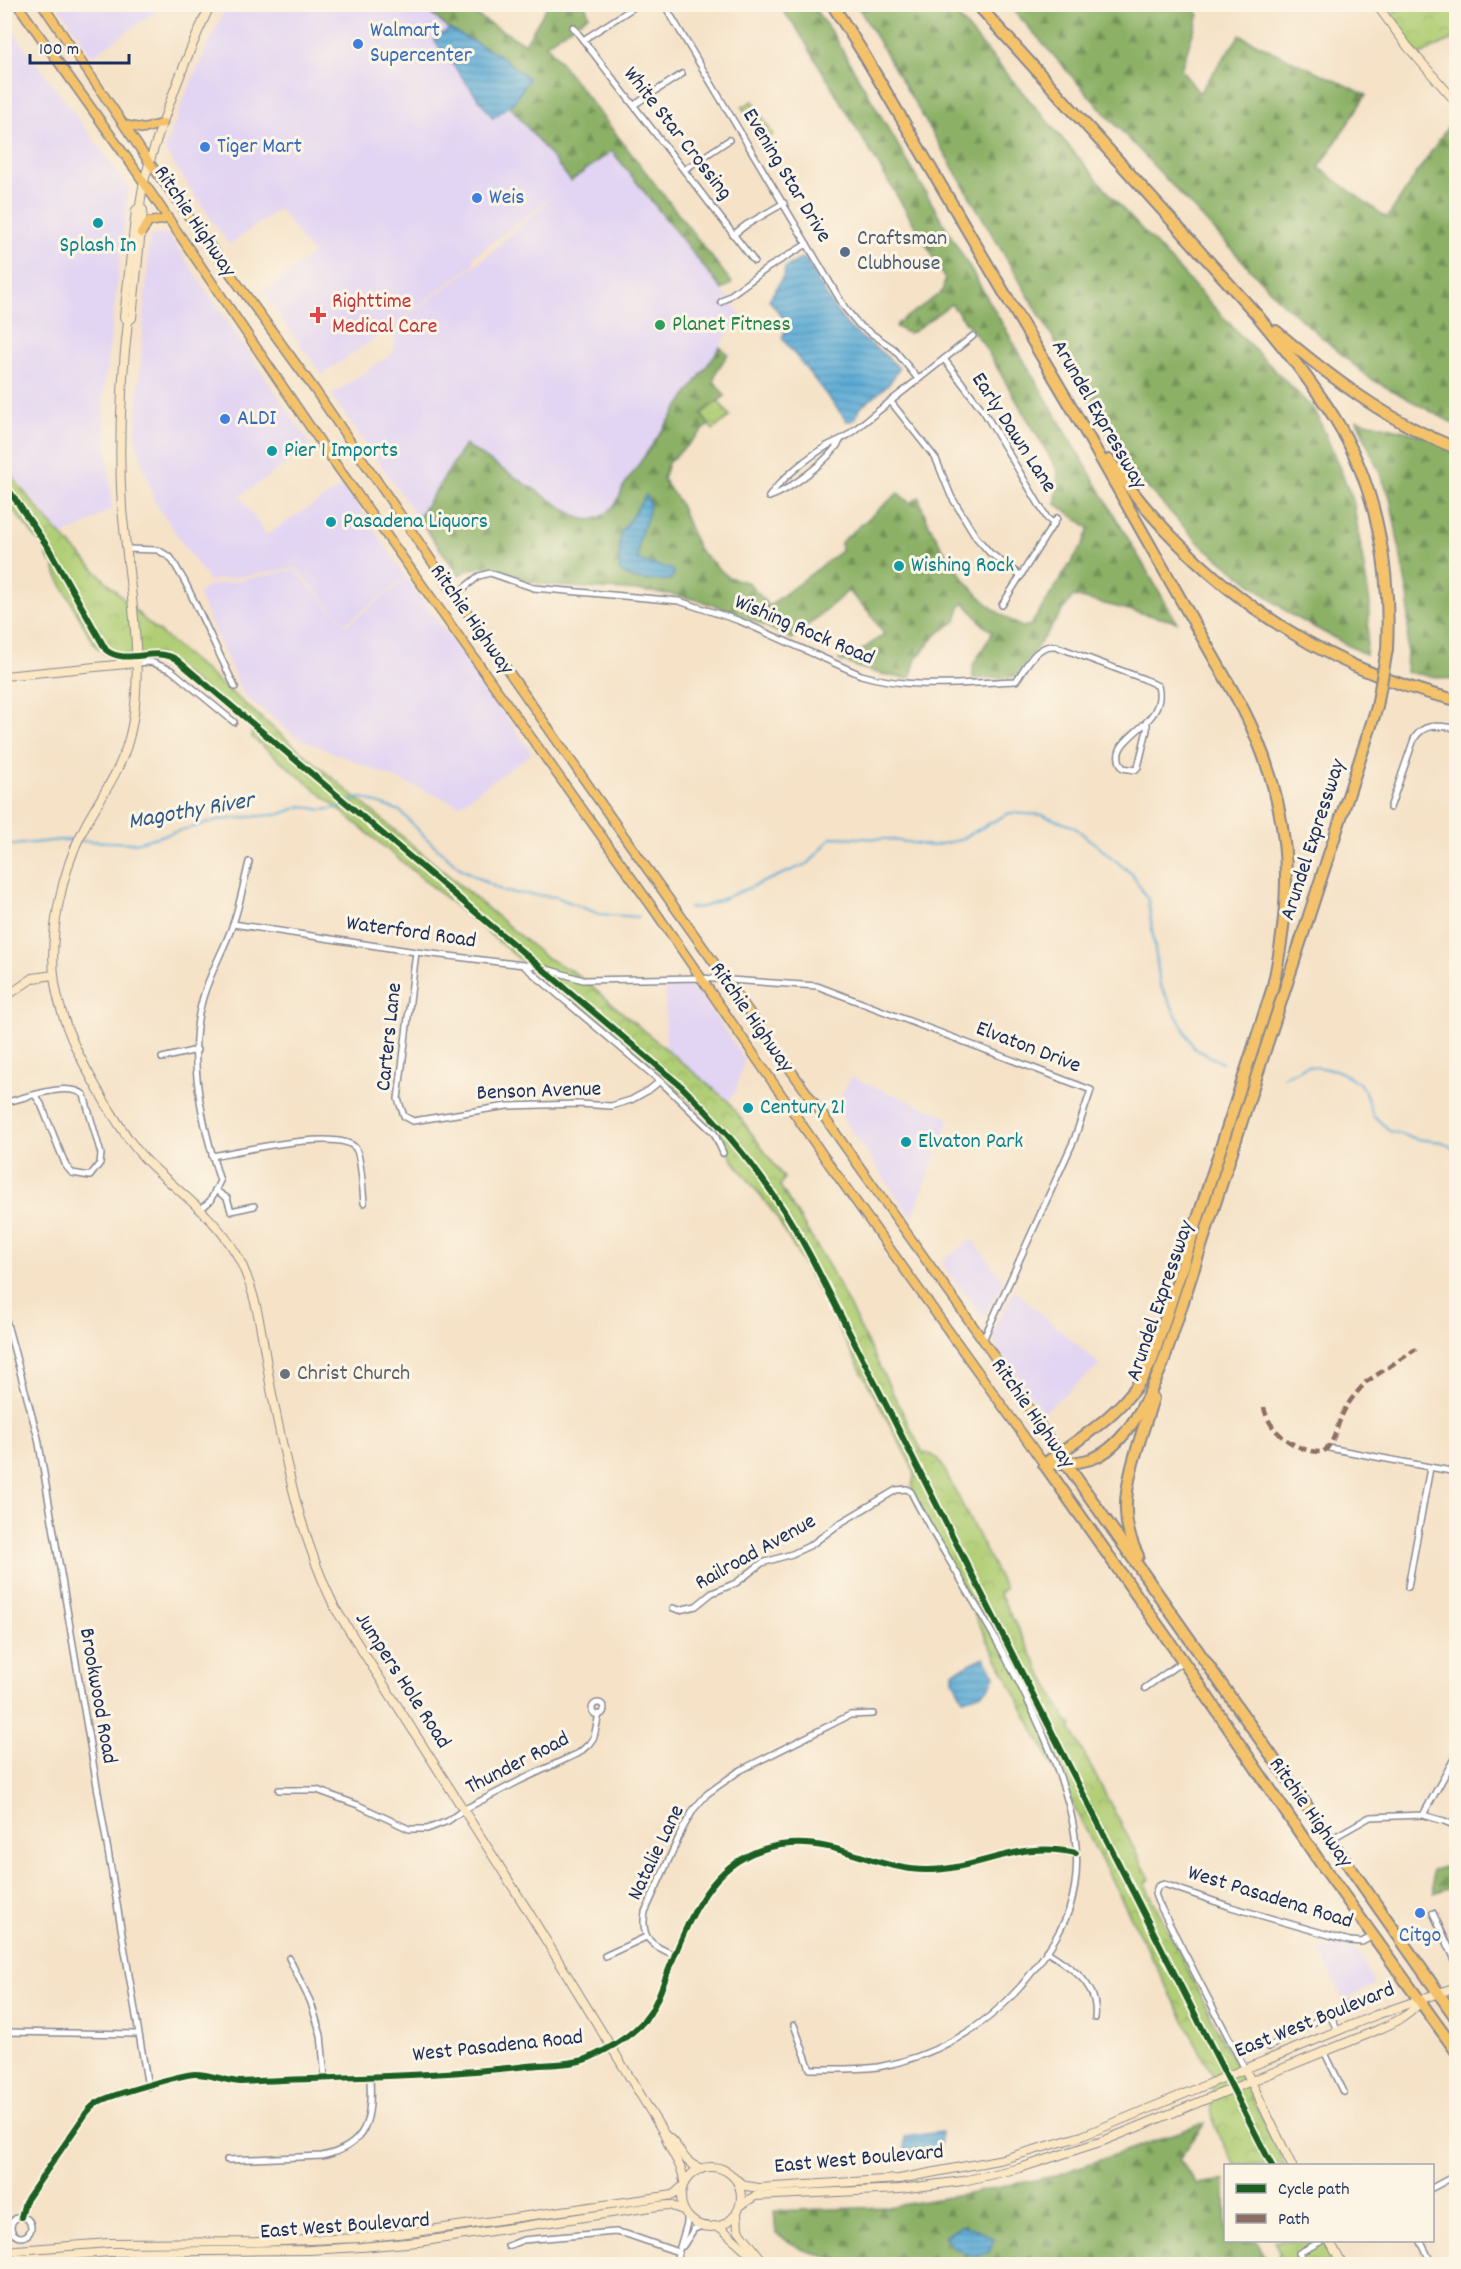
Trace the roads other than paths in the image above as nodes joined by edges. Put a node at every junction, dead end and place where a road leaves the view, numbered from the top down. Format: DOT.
graph roads {
  1 [pos="17,4"];
  2 [pos="42,4"];
  3 [pos="211,4"];
  4 [pos="639,4"];
  5 [pos="664,4"];
  6 [pos="832,4"];
  7 [pos="977,4"];
  8 [pos="1376,4"];
  9 [pos="573,27"];
  10 [pos="583,40"];
  11 [pos="682,74"];
  12 [pos="1456,102"];
  13 [pos="634,105"];
  14 [pos="163,123"];
  15 [pos="124,125"];
  16 [pos="729,140"];
  17 [pos="149,162"];
  18 [pos="684,170"];
  19 [pos="144,184"];
  20 [pos="784,203"];
  21 [pos="140,207"];
  22 [pos="167,219"];
  23 [pos="141,233"];
  24 [pos="734,235"];
  25 [pos="807,244"];
  26 [pos="754,261"];
  27 [pos="721,302"];
  28 [pos="1257,315"];
  29 [pos="128,321"];
  30 [pos="973,336"];
  31 [pos="944,359"];
  32 [pos="918,379"];
  33 [pos="891,402"];
  34 [pos="1072,408"];
  35 [pos="840,441"];
  36 [pos="1456,448"];
  37 [pos="126,549"];
  38 [pos="1021,576"];
  39 [pos="455,595"];
  40 [pos="1002,605"];
  41 [pos="136,663"];
  42 [pos="4,676"];
  43 [pos="235,687"];
  44 [pos="1456,700"];
  45 [pos="234,722"];
  46 [pos="1147,722"];
  47 [pos="1456,728"];
  48 [pos="1390,808"];
  49 [pos="249,862"];
  50 [pos="233,924"];
  51 [pos="416,952"];
  52 [pos="523,965"];
  53 [pos="54,975"];
  54 [pos="700,978"];
  55 [pos="726,979"];
  56 [pos="4,998"];
  57 [pos="196,1050"];
  58 [pos="162,1058"];
  59 [pos="660,1081"];
  60 [pos="35,1095"];
  61 [pos="4,1103"];
  62 [pos="413,1121"];
  63 [pos="723,1153"];
  64 [pos="212,1156"];
  65 [pos="215,1190"];
  66 [pos="364,1203"];
  67 [pos="254,1206"];
  68 [pos="201,1209"];
  69 [pos="4,1313"];
  70 [pos="982,1340"];
  71 [pos="1163,1363"];
  72 [pos="1329,1448"];
  73 [pos="1063,1458"];
  74 [pos="1044,1464"];
  75 [pos="1430,1468"];
  76 [pos="1456,1473"];
  77 [pos="1145,1575"];
  78 [pos="1408,1587"];
  79 [pos="673,1608"];
  80 [pos="1183,1661"];
  81 [pos="1145,1688"];
  82 [pos="599,1714"];
  83 [pos="873,1714"];
  84 [pos="1456,1755"];
  85 [pos="279,1790"];
  86 [pos="463,1810"];
  87 [pos="1422,1815"];
  88 [pos="1456,1826"];
  89 [pos="1331,1839"];
  90 [pos="1076,1853"];
  91 [pos="1433,1913"];
  92 [pos="1373,1936"];
  93 [pos="646,1937"];
  94 [pos="1046,1951"];
  95 [pos="675,1955"];
  96 [pos="605,1956"];
  97 [pos="289,1958"];
  98 [pos="1456,1962"];
  99 [pos="1456,1988"];
  100 [pos="1440,1993"];
  101 [pos="1378,1994"];
  102 [pos="1420,2001"];
  103 [pos="1329,2014"];
  104 [pos="1095,2018"];
  105 [pos="1456,2018"];
  106 [pos="794,2025"];
  107 [pos="1338,2031"];
  108 [pos="4,2032"];
  109 [pos="137,2034"];
  110 [pos="611,2047"];
  111 [pos="1269,2047"];
  112 [pos="1323,2051"];
  113 [pos="1456,2051"];
  114 [pos="1245,2069"];
  115 [pos="370,2077"];
  116 [pos="325,2078"];
  117 [pos="1251,2082"];
  118 [pos="148,2087"];
  119 [pos="1344,2092"];
  120 [pos="665,2135"];
  121 [pos="227,2160"];
  122 [pos="1291,2164"];
  123 [pos="702,2169"];
  124 [pos="1456,2175"];
  125 [pos="737,2180"];
  126 [pos="683,2185"];
  127 [pos="1434,2187"];
  128 [pos="739,2210"];
  129 [pos="685,2213"];
  130 [pos="21,2217"];
  131 [pos="709,2225"];
  132 [pos="1322,2242"];
  133 [pos="1330,2242"];
  134 [pos="1420,2242"];
  135 [pos="508,2246"];
  136 [pos="4,2251"];
  137 [pos="678,2252"];
  138 [pos="760,2258"];
  139 [pos="4,2260"];
  140 [pos="675,2265"];
  141 [pos="772,2265"];
  142 [pos="1305,2265"];
  143 [pos="1342,2265"];
  144 [pos="1432,2265"];
  1 -- 19 [label="main road, Ritchie Highway"];
  2 -- 15 [label="main road, Ritchie Highway"];
  3 -- 14 [label="main road, Jumpers Hole Road"];
  4 -- 10 [label="street"];
  5 -- 20 [label="street, Evening Star Drive"];
  6 -- 34 [label="highway, Arundel Expressway"];
  7 -- 28 [label="highway, Arundel Expressway"];
  8 -- 12 [label="main road"];
  9 -- 10 [label="street, White Star Crossing"];
  10 -- 13 [label="street, White Star Crossing"];
  11 -- 13 [label="street"];
  13 -- 18 [label="street, White Star Crossing"];
  14 -- 15 [label="main road"];
  14 -- 17 [label="main road, Jumpers Hole Road"];
  15 -- 17 [label="main road, Ritchie Highway"];
  16 -- 18 [label="street"];
  17 -- 19 [label="main road, Jumpers Hole Road"];
  17 -- 39 [label="main road, Ritchie Highway"];
  18 -- 24 [label="street, White Star Crossing"];
  19 -- 21 [label="main road, Jumpers Hole Road"];
  19 -- 22 [label="main road, Ritchie Highway"];
  20 -- 24 [label="street"];
  20 -- 25 [label="street, Evening Star Drive"];
  21 -- 23 [label="main road, Jumpers Hole Road"];
  21 -- 29 [label="main road, Jumpers Hole Road"];
  22 -- 23 [label="main road"];
  22 -- 54 [label="main road, Ritchie Highway"];
  23 -- 29 [label="main road, Jumpers Hole Road"];
  24 -- 26 [label="street, White Star Crossing"];
  25 -- 27 [label="street"];
  25 -- 32 [label="street, Evening Star Drive"];
  28 -- 36 [label="highway"];
  28 -- 71 [label="highway, Arundel Expressway, bridge"];
  29 -- 37 [label="main road, Jumpers Hole Road"];
  30 -- 31 [label="street"];
  31 -- 32 [label="street"];
  31 -- 38 [label="street, Early Dawn Lane"];
  32 -- 33 [label="street"];
  33 -- 35 [label="street"];
  33 -- 38 [label="street"];
  34 -- 44 [label="highway"];
  34 -- 73 [label="highway, Arundel Expressway"];
  35 -- 35 [label="street"];
  37 -- 41 [label="main road, Jumpers Hole Road"];
  37 -- 43 [label="street"];
  38 -- 40 [label="street"];
  39 -- 46 [label="street, Wishing Rock Road"];
  39 -- 55 [label="main road, Ritchie Highway"];
  41 -- 42 [label="main road"];
  41 -- 45 [label="street"];
  41 -- 53 [label="main road, Jumpers Hole Road"];
  46 -- 46 [label="street, Wishing Rock Road"];
  47 -- 48 [label="street"];
  49 -- 50 [label="street"];
  50 -- 51 [label="street, Waterford Road"];
  50 -- 57 [label="street"];
  51 -- 52 [label="street, Waterford Road"];
  51 -- 62 [label="street, Carters Lane"];
  52 -- 54 [label="street, Waterford Road"];
  52 -- 59 [label="street"];
  53 -- 56 [label="main road"];
  53 -- 68 [label="main road, Jumpers Hole Road"];
  54 -- 55 [label="street, Waterford Road"];
  54 -- 74 [label="main road, Ritchie Highway"];
  55 -- 70 [label="main road, Ritchie Highway"];
  55 -- 70 [label="street, Elvaton Drive"];
  57 -- 58 [label="street"];
  57 -- 64 [label="street"];
  59 -- 62 [label="street, Benson Avenue"];
  59 -- 63 [label="street"];
  60 -- 60 [label="street"];
  60 -- 61 [label="street"];
  64 -- 65 [label="street"];
  64 -- 66 [label="street"];
  65 -- 67 [label="street"];
  65 -- 68 [label="street"];
  68 -- 86 [label="main road, Jumpers Hole Road"];
  69 -- 109 [label="street, Brookwood Road"];
  70 -- 73 [label="main road, Ritchie Highway"];
  71 -- 73 [label="highway, Arundel Expressway"];
  71 -- 77 [label="highway"];
  72 -- 75 [label="street"];
  73 -- 74 [label="highway, Arundel Expressway"];
  73 -- 77 [label="highway, Ritchie Highway"];
  74 -- 80 [label="highway, Ritchie Highway"];
  75 -- 76 [label="street"];
  75 -- 78 [label="street"];
  77 -- 89 [label="highway"];
  79 -- 90 [label="street, Railroad Avenue"];
  80 -- 81 [label="street"];
  80 -- 92 [label="highway, Ritchie Highway"];
  82 -- 86 [label="street, Thunder Road"];
  83 -- 93 [label="street, Natalie Lane"];
  84 -- 87 [label="street"];
  85 -- 86 [label="street, Thunder Road"];
  86 -- 110 [label="main road, Jumpers Hole Road"];
  87 -- 88 [label="street"];
  87 -- 89 [label="street"];
  89 -- 100 [label="highway"];
  90 -- 94 [label="street"];
  90 -- 95 [label="street, West Pasadena Road"];
  91 -- 98 [label="street"];
  92 -- 102 [label="highway, Ritchie Highway"];
  92 -- 114 [label="street, West Pasadena Road"];
  93 -- 95 [label="street, Natalie Lane"];
  93 -- 96 [label="street"];
  94 -- 104 [label="street"];
  94 -- 106 [label="street"];
  95 -- 110 [label="street, West Pasadena Road"];
  97 -- 116 [label="street"];
  99 -- 100 [label="main road"];
  100 -- 102 [label="main road"];
  100 -- 105 [label="highway"];
  101 -- 103 [label="street"];
  102 -- 107 [label="main road, East West Boulevard"];
  102 -- 112 [label="main road, East West Boulevard"];
  102 -- 113 [label="highway, Ritchie Highway"];
  103 -- 107 [label="street"];
  103 -- 111 [label="street"];
  107 -- 114 [label="main road, East West Boulevard"];
  108 -- 109 [label="street"];
  109 -- 118 [label="street, Brookwood Road"];
  110 -- 115 [label="street, West Pasadena Road"];
  110 -- 120 [label="main road, Jumpers Hole Road"];
  112 -- 117 [label="main road, East West Boulevard"];
  112 -- 119 [label="street"];
  114 -- 117 [label="main road"];
  114 -- 125 [label="main road, East West Boulevard"];
  115 -- 116 [label="street, West Pasadena Road"];
  115 -- 121 [label="street"];
  116 -- 118 [label="street, West Pasadena Road"];
  117 -- 122 [label="main road"];
  117 -- 128 [label="main road, East West Boulevard"];
  118 -- 130 [label="street, West Pasadena Road"];
  120 -- 123 [label="main road, Jumpers Hole Road"];
  120 -- 126 [label="main road, Jumpers Hole Road"];
  123 -- 125 [label="main road"];
  123 -- 126 [label="main road"];
  124 -- 127 [label="street"];
  125 -- 128 [label="main road"];
  126 -- 129 [label="main road"];
  126 -- 136 [label="main road, East West Boulevard"];
  128 -- 131 [label="main road"];
  128 -- 138 [label="main road"];
  129 -- 131 [label="main road"];
  129 -- 137 [label="street"];
  129 -- 139 [label="main road, East West Boulevard"];
  131 -- 137 [label="street"];
  131 -- 138 [label="main road"];
  132 -- 142 [label="street"];
  133 -- 143 [label="main road"];
  134 -- 144 [label="street"];
  135 -- 137 [label="street"];
  137 -- 140 [label="street"];
  138 -- 141 [label="main road"];
}
